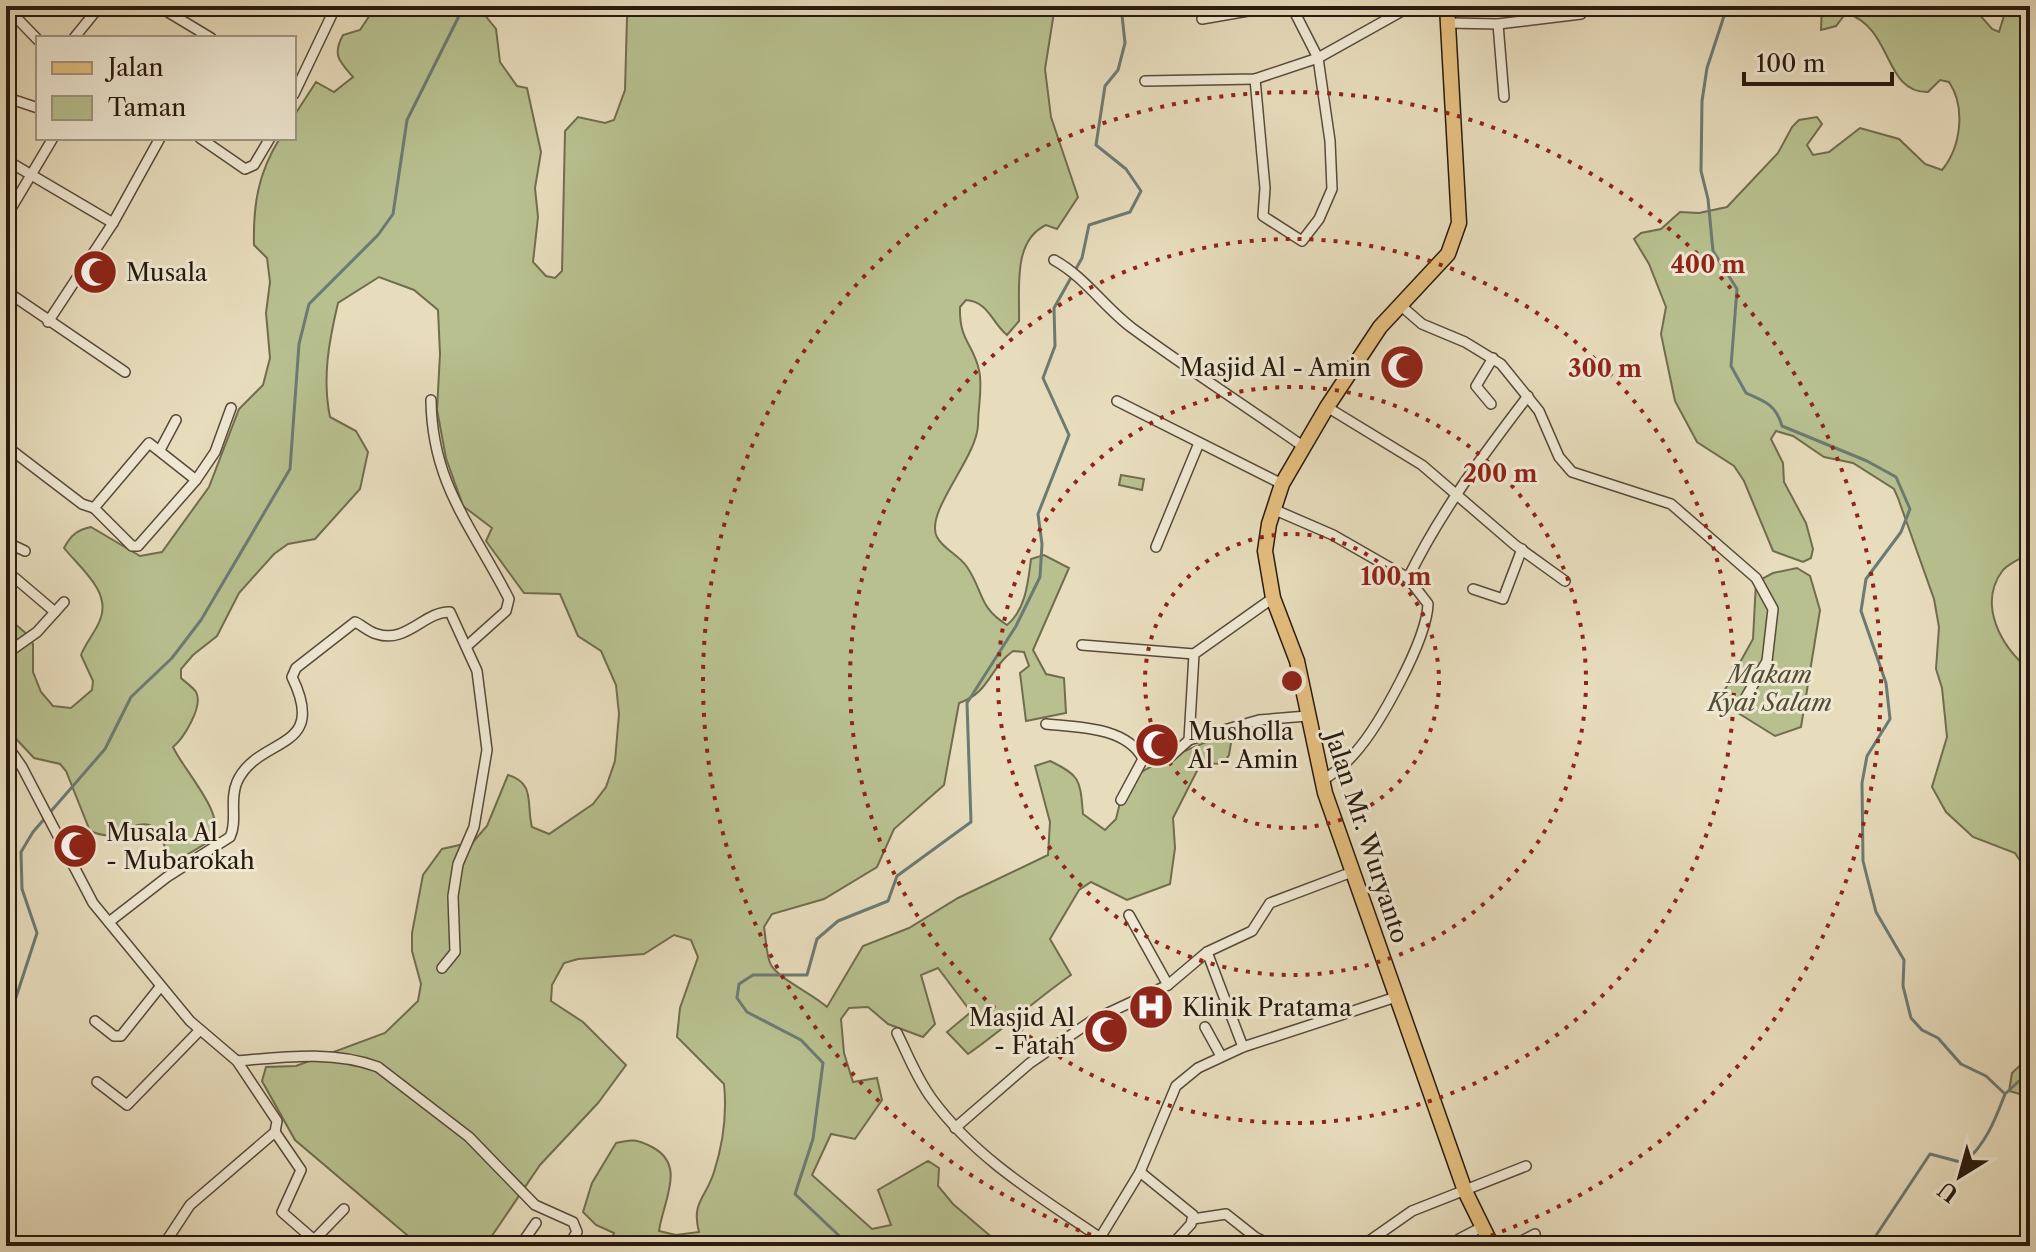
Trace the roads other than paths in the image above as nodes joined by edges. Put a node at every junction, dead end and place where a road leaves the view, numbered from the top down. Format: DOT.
graph roads {
  1 [pos="100,6"];
  2 [pos="158,6"];
  3 [pos="336,6"];
  4 [pos="1277,6"];
  5 [pos="1411,6"];
  6 [pos="1447,6"];
  7 [pos="6,7"];
  8 [pos="1292,7"];
  9 [pos="1581,14"];
  10 [pos="1202,19"];
  11 [pos="1449,23"];
  12 [pos="1498,24"];
  13 [pos="76,36"];
  14 [pos="208,36"];
  15 [pos="36,38"];
  16 [pos="1318,58"];
  17 [pos="298,73"];
  18 [pos="1255,79"];
  19 [pos="1145,81"];
  20 [pos="1504,97"];
  21 [pos="8,98"];
  22 [pos="36,107"];
  23 [pos="52,140"];
  24 [pos="156,140"];
  25 [pos="203,140"];
  26 [pos="269,140"];
  27 [pos="6,160"];
  28 [pos="31,177"];
  29 [pos="6,217"];
  30 [pos="113,223"];
  31 [pos="1054,260"];
  32 [pos="6,291"];
  33 [pos="1399,304"];
  34 [pos="48,322"];
  35 [pos="1493,358"];
  36 [pos="125,372"];
  37 [pos="1528,396"];
  38 [pos="431,400"];
  39 [pos="1117,401"];
  40 [pos="1491,404"];
  41 [pos="1327,407"];
  42 [pos="231,408"];
  43 [pos="176,420"];
  44 [pos="1199,443"];
  45 [pos="6,446"];
  46 [pos="1304,447"];
  47 [pos="160,450"];
  48 [pos="196,480"];
  49 [pos="1282,484"];
  50 [pos="1453,494"];
  51 [pos="94,508"];
  52 [pos="1273,509"];
  53 [pos="6,542"];
  54 [pos="1156,547"];
  55 [pos="1522,549"];
  56 [pos="25,551"];
  57 [pos="15,578"];
  58 [pos="1408,578"];
  59 [pos="1565,581"];
  60 [pos="1473,589"];
  61 [pos="1273,598"];
  62 [pos="64,602"];
  63 [pos="55,612"];
  64 [pos="1082,645"];
  65 [pos="467,646"];
  66 [pos="6,654"];
  67 [pos="1194,654"];
  68 [pos="1746,697"];
  69 [pos="1307,716"];
  70 [pos="1046,724"];
  71 [pos="1189,740"];
  72 [pos="6,744"];
  73 [pos="1143,759"];
  74 [pos="1322,781"];
  75 [pos="1121,800"];
  76 [pos="1352,872"];
  77 [pos="1129,915"];
  78 [pos="109,922"];
  79 [pos="1207,952"];
  80 [pos="442,968"];
  81 [pos="1168,985"];
  82 [pos="160,987"];
  83 [pos="1396,997"];
  84 [pos="95,1021"];
  85 [pos="1205,1027"];
  86 [pos="200,1030"];
  87 [pos="897,1033"];
  88 [pos="1243,1047"];
  89 [pos="1221,1056"];
  90 [pos="237,1061"];
  91 [pos="97,1082"];
  92 [pos="955,1128"];
  93 [pos="275,1132"];
  94 [pos="1526,1166"];
  95 [pos="1140,1172"];
  96 [pos="1465,1191"];
  97 [pos="344,1209"];
  98 [pos="1193,1219"];
  99 [pos="536,1223"];
  100 [pos="1482,1227"];
  101 [pos="1535,1234"];
  102 [pos="1459,1239"];
  103 [pos="1097,1242"];
  104 [pos="318,1243"];
  105 [pos="163,1246"];
  106 [pos="520,1246"];
  107 [pos="568,1246"];
  108 [pos="1171,1246"];
  109 [pos="1273,1246"];
  110 [pos="1362,1246"];
  111 [pos="1492,1246"];
  112 [pos="1512,1246"];
  1 -- 13 [label="street"];
  2 -- 14 [label="street"];
  3 -- 17 [label="street"];
  4 -- 10 [label="street"];
  5 -- 16 [label="street"];
  6 -- 11 [label="main road, Jalan Mr. Wuryanto"];
  7 -- 15 [label="street"];
  8 -- 16 [label="street"];
  9 -- 12 [label="street"];
  11 -- 12 [label="street"];
  11 -- 33 [label="main road, Jalan Mr. Wuryanto"];
  12 -- 20 [label="street"];
  16 -- 18 [label="street"];
  16 -- 18 [label="street"];
  18 -- 19 [label="street"];
  21 -- 22 [label="street"];
  23 -- 28 [label="street"];
  24 -- 30 [label="street"];
  25 -- 26 [label="street"];
  27 -- 28 [label="street"];
  28 -- 29 [label="street"];
  28 -- 30 [label="street"];
  30 -- 34 [label="street"];
  31 -- 46 [label="street"];
  32 -- 34 [label="street"];
  33 -- 35 [label="street"];
  33 -- 41 [label="main road, Jalan Mr. Wuryanto"];
  34 -- 36 [label="street"];
  35 -- 37 [label="street"];
  35 -- 40 [label="street"];
  37 -- 50 [label="street"];
  37 -- 68 [label="street"];
  38 -- 65 [label="street"];
  39 -- 44 [label="street"];
  41 -- 46 [label="main road, Jalan Mr. Wuryanto"];
  41 -- 50 [label="street"];
  42 -- 48 [label="street"];
  43 -- 47 [label="street"];
  44 -- 49 [label="street"];
  44 -- 54 [label="street"];
  45 -- 51 [label="street"];
  46 -- 49 [label="main road, Jalan Mr. Wuryanto"];
  47 -- 48 [label="street"];
  47 -- 51 [label="street"];
  48 -- 51 [label="street"];
  49 -- 52 [label="main road, Jalan Mr. Wuryanto"];
  50 -- 55 [label="street"];
  50 -- 58 [label="street"];
  52 -- 58 [label="street"];
  52 -- 61 [label="main road, Jalan Mr. Wuryanto"];
  53 -- 56 [label="street"];
  55 -- 59 [label="street"];
  55 -- 60 [label="street"];
  57 -- 63 [label="street"];
  58 -- 74 [label="street"];
  61 -- 67 [label="street"];
  61 -- 69 [label="main road, Jalan Mr. Wuryanto"];
  62 -- 63 [label="street"];
  63 -- 66 [label="street"];
  64 -- 67 [label="street"];
  65 -- 78 [label="street"];
  65 -- 80 [label="street"];
  67 -- 71 [label="street"];
  69 -- 71 [label="street"];
  69 -- 74 [label="main road, Jalan Mr. Wuryanto"];
  70 -- 73 [label="street"];
  71 -- 73 [label="street"];
  72 -- 78 [label="street"];
  73 -- 75 [label="street"];
  74 -- 76 [label="main road, Jalan Mr. Wuryanto"];
  76 -- 79 [label="street"];
  76 -- 83 [label="main road, Jalan Mr. Wuryanto"];
  77 -- 81 [label="street"];
  78 -- 82 [label="street"];
  79 -- 81 [label="street"];
  79 -- 88 [label="street"];
  81 -- 92 [label="street"];
  82 -- 84 [label="street"];
  82 -- 86 [label="street"];
  83 -- 88 [label="street"];
  83 -- 96 [label="main road, Jalan Mr. Wuryanto"];
  85 -- 89 [label="street"];
  86 -- 90 [label="street"];
  86 -- 91 [label="street"];
  87 -- 92 [label="street"];
  88 -- 89 [label="street"];
  89 -- 95 [label="street"];
  90 -- 93 [label="street"];
  90 -- 107 [label="street"];
  92 -- 103 [label="street"];
  93 -- 104 [label="street"];
  93 -- 105 [label="street"];
  94 -- 96 [label="street"];
  95 -- 98 [label="street"];
  95 -- 103 [label="street"];
  96 -- 100 [label="main road, Jalan Mr. Wuryanto"];
  96 -- 110 [label="street"];
  97 -- 104 [label="street"];
  98 -- 108 [label="street"];
  98 -- 109 [label="street"];
  99 -- 106 [label="street"];
  100 -- 102 [label="street"];
  100 -- 111 [label="main road, Jalan Mr. Wuryanto"];
  101 -- 112 [label="street"];
}
